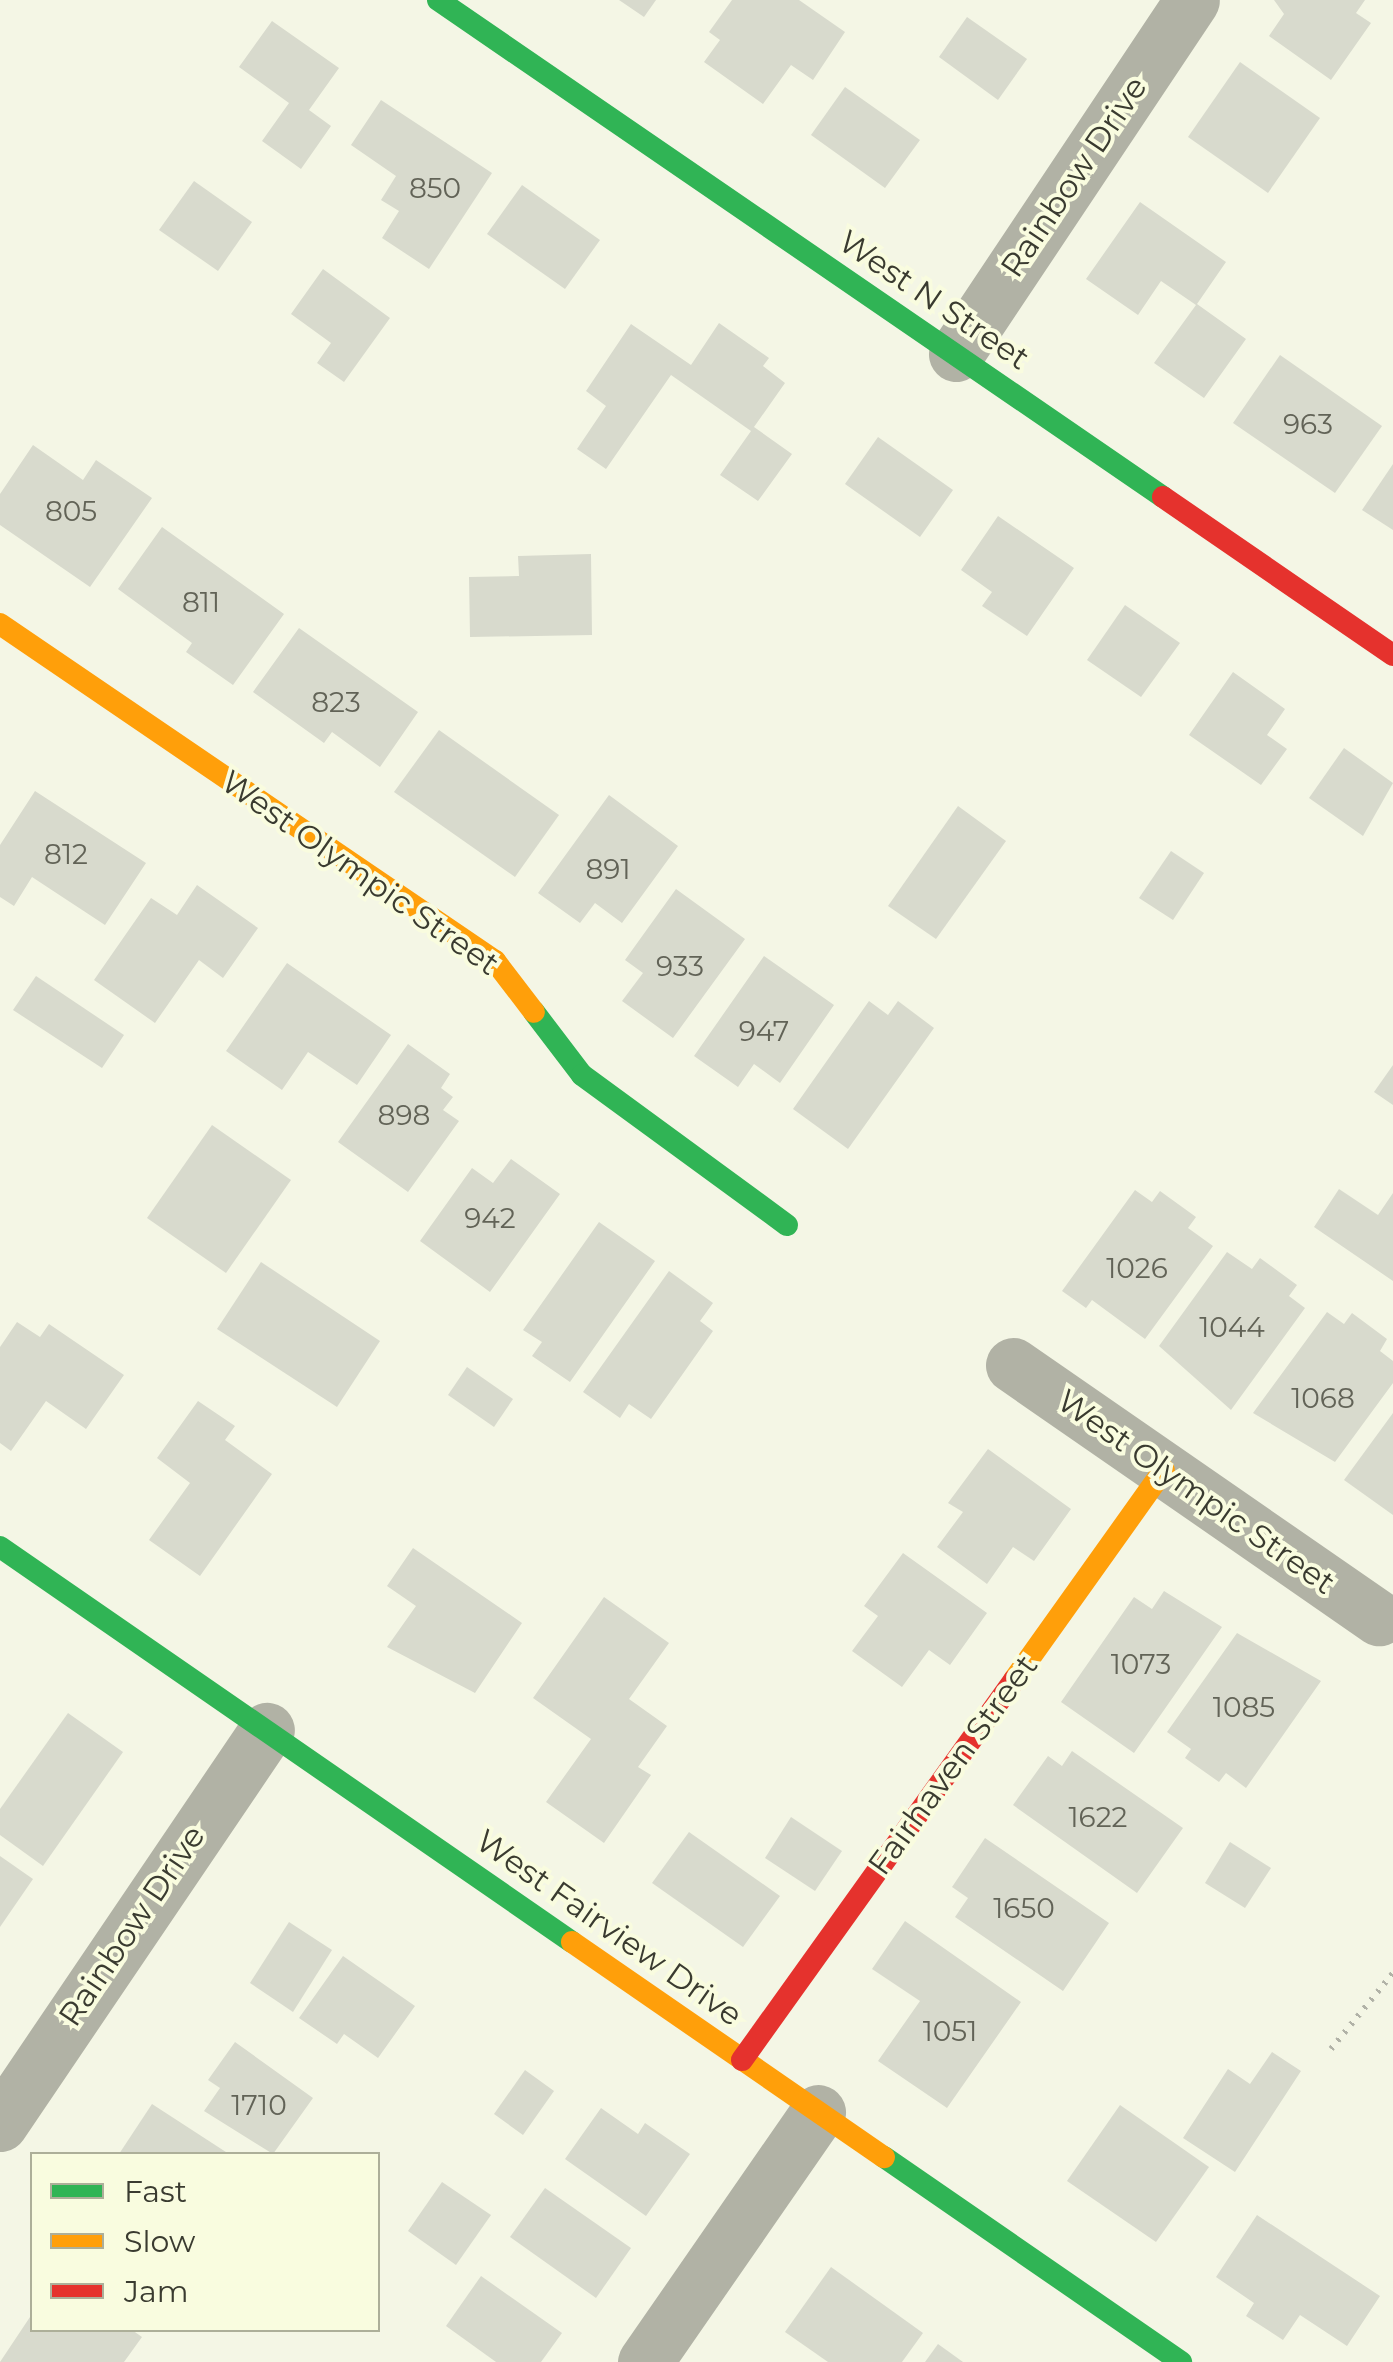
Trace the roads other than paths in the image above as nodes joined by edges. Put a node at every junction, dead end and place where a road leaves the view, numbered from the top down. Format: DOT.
graph roads {
  1 [pos="438,0"];
  2 [pos="1192,0"];
  3 [pos="956,354"];
  4 [pos="0,624"];
  5 [pos="1393,656"];
  6 [pos="787,1225"];
  7 [pos="1012,1365"];
  8 [pos="1164,1470"];
  9 [pos="0,1548"];
  10 [pos="1379,1618"];
  11 [pos="267,1730"];
  12 [pos="742,2060"];
  13 [pos="818,2112"];
  14 [pos="0,2124"];
  15 [pos="645,2362"];
  16 [pos="1180,2362"];
  1 -- 3 [label="street, West N Street"];
  2 -- 3 [label="street, Rainbow Drive"];
  3 -- 5 [label="street, West N Street"];
  4 -- 6 [label="street, West Olympic Street"];
  7 -- 8 [label="street, West Olympic Street"];
  8 -- 10 [label="street, West Olympic Street"];
  8 -- 12 [label="street, Fairhaven Street"];
  9 -- 11 [label="street, West Fairview Drive"];
  11 -- 12 [label="street, West Fairview Drive"];
  11 -- 14 [label="street, Rainbow Drive"];
  12 -- 13 [label="street, West Fairview Drive"];
  13 -- 15 [label="street"];
  13 -- 16 [label="street, West Fairview Drive"];
}
